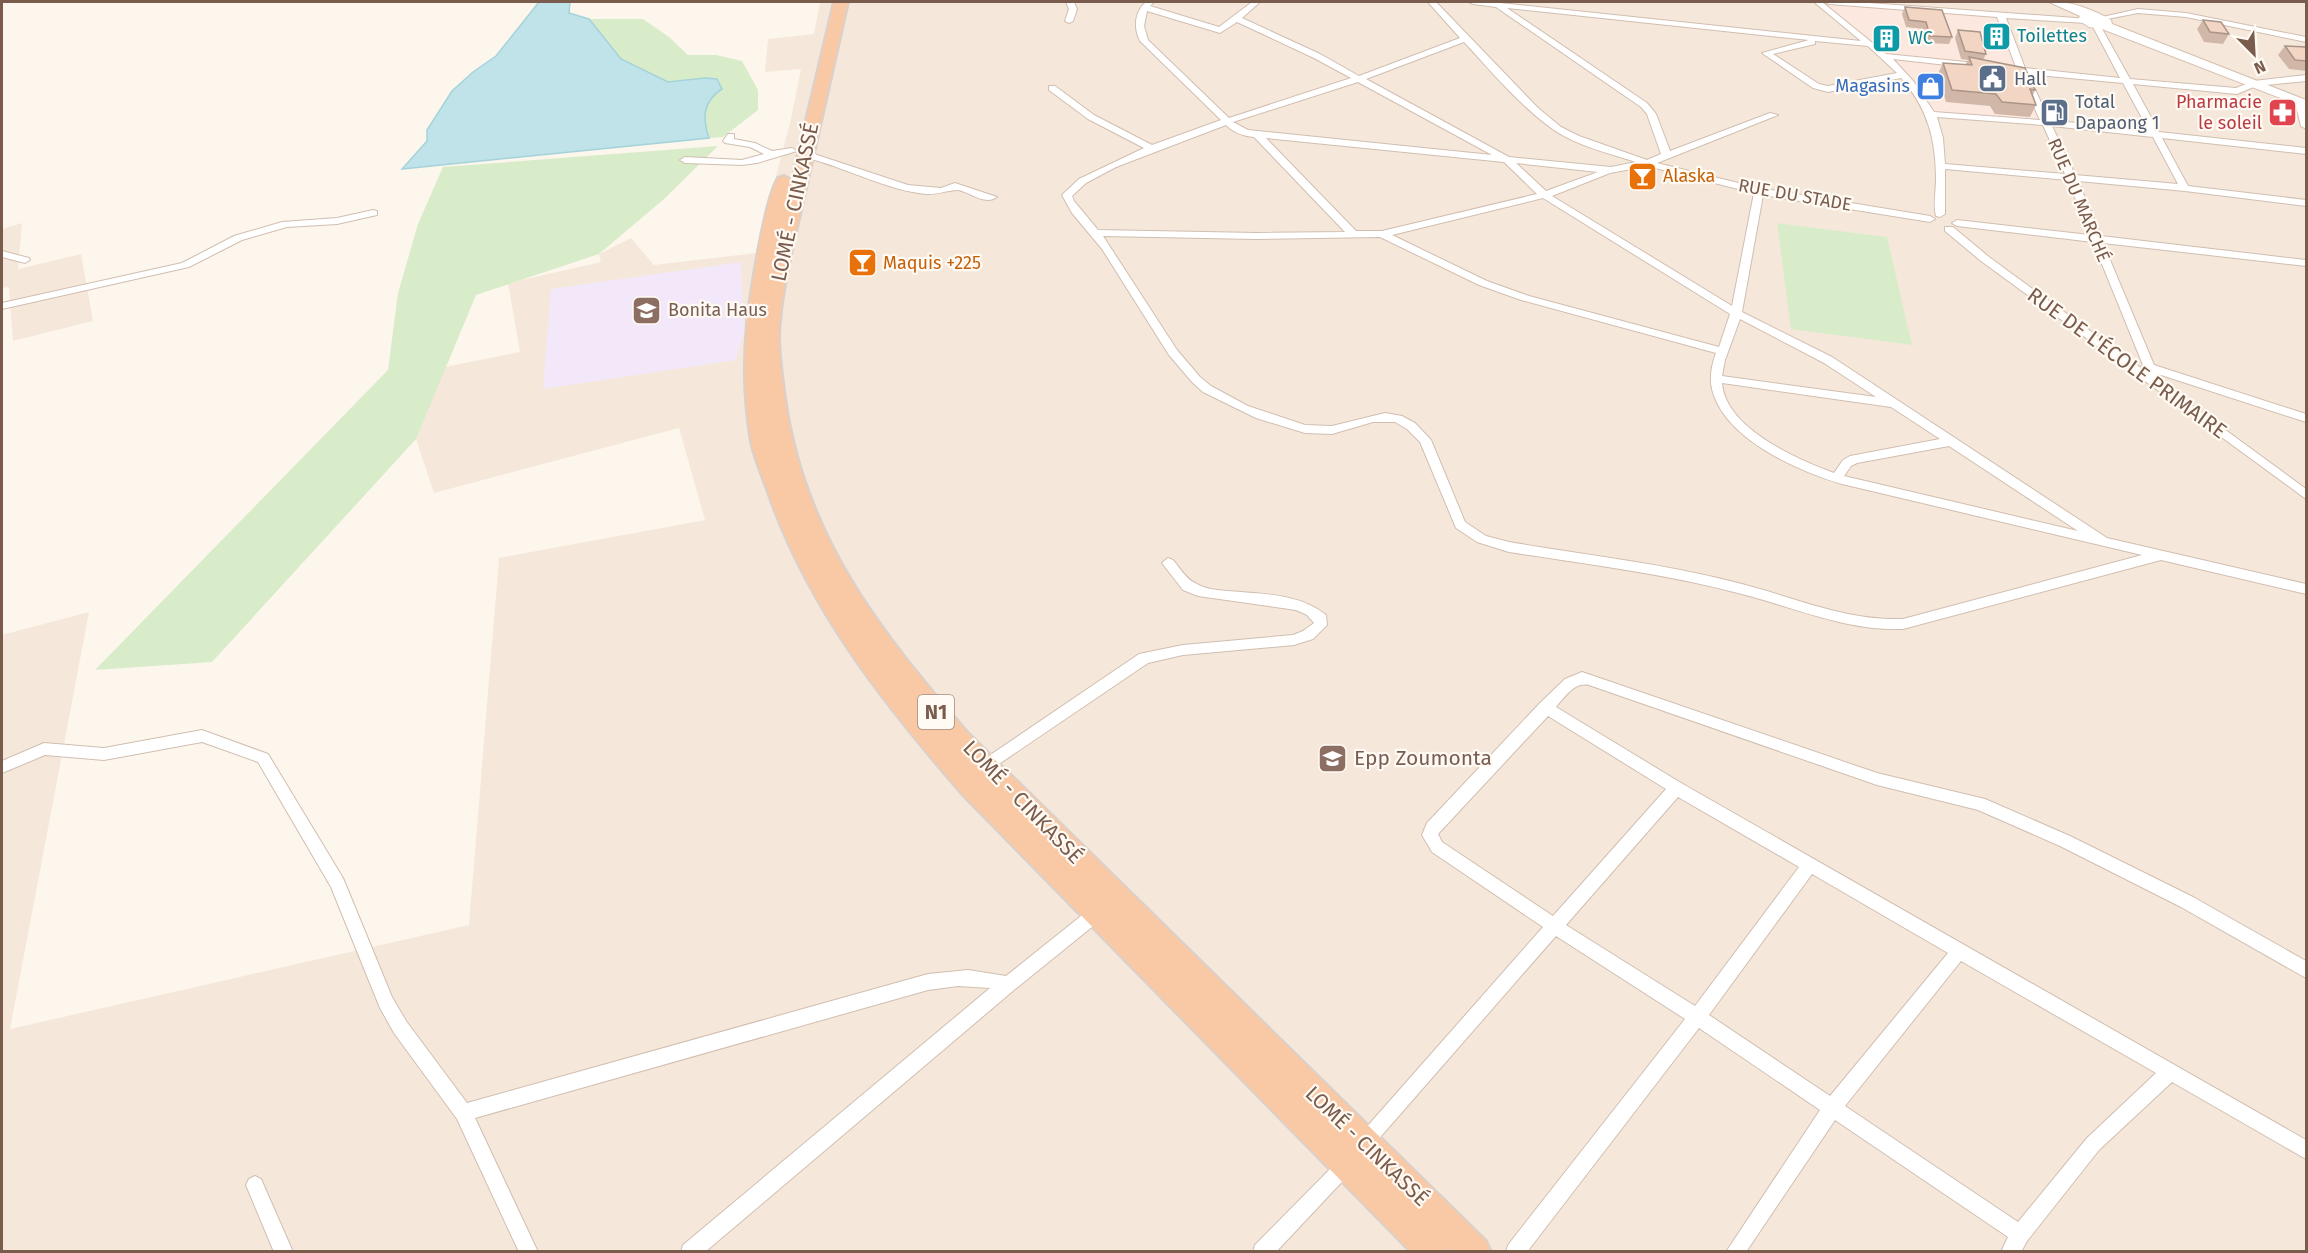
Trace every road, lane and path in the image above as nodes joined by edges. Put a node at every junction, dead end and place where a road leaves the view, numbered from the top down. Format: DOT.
graph roads {
  1 [pos="827,2"];
  2 [pos="841,2"];
  3 [pos="1070,2"];
  4 [pos="1256,2"];
  5 [pos="1432,2"];
  6 [pos="1473,2"];
  7 [pos="1818,2"];
  8 [pos="1829,2"];
  9 [pos="2055,2"];
  10 [pos="1147,4"];
  11 [pos="1498,4"];
  12 [pos="2001,16"];
  13 [pos="1237,19"];
  14 [pos="1069,21"];
  15 [pos="2096,21"];
  16 [pos="1465,39"];
  17 [pos="1818,40"];
  18 [pos="2307,40"];
  19 [pos="1869,44"];
  20 [pos="1884,56"];
  21 [pos="2022,70"];
  22 [pos="1901,75"];
  23 [pos="2307,78"];
  24 [pos="1358,79"];
  25 [pos="2127,81"];
  26 [pos="2254,84"];
  27 [pos="1052,88"];
  28 [pos="2303,103"];
  29 [pos="1931,114"];
  30 [pos="1773,115"];
  31 [pos="1227,121"];
  32 [pos="2048,123"];
  33 [pos="2307,126"];
  34 [pos="1257,134"];
  35 [pos="2156,135"];
  36 [pos="731,136"];
  37 [pos="1153,149"];
  38 [pos="2307,151"];
  39 [pos="790,152"];
  40 [pos="1666,154"];
  41 [pos="1506,159"];
  42 [pos="685,160"];
  43 [pos="1647,162"];
  44 [pos="1939,166"];
  45 [pos="1611,170"];
  46 [pos="2072,179"];
  47 [pos="2185,188"];
  48 [pos="1759,191"];
  49 [pos="1544,195"];
  50 [pos="992,197"];
  51 [pos="2307,203"];
  52 [pos="374,213"];
  53 [pos="1935,217"];
  54 [pos="1953,226"];
  55 [pos="1095,232"];
  56 [pos="1382,234"];
  57 [pos="1354,236"];
  58 [pos="2096,238"];
  59 [pos="2,254"];
  60 [pos="26,260"];
  61 [pos="2307,263"];
  62 [pos="2,306"];
  63 [pos="1736,313"];
  64 [pos="1722,351"];
  65 [pos="2147,367"];
  66 [pos="1718,379"];
  67 [pos="2157,385"];
  68 [pos="1895,404"];
  69 [pos="2307,418"];
  70 [pos="1952,441"];
  71 [pos="771,446"];
  72 [pos="1837,478"];
  73 [pos="2307,495"];
  74 [pos="2103,541"];
  75 [pos="2161,555"];
  76 [pos="1168,563"];
  77 [pos="2307,589"];
  78 [pos="1545,707"];
  79 [pos="985,766"];
  80 [pos="2,767"];
  81 [pos="1677,788"];
  82 [pos="1810,864"];
  83 [pos="1097,913"];
  84 [pos="1553,925"];
  85 [pos="1960,950"];
  86 [pos="2307,970"];
  87 [pos="1008,984"];
  88 [pos="1201,999"];
  89 [pos="1698,1017"];
  90 [pos="2169,1073"];
  91 [pos="1833,1107"];
  92 [pos="463,1113"];
  93 [pos="1363,1144"];
  94 [pos="2307,1150"];
  95 [pos="1347,1164"];
  96 [pos="255,1185"];
  97 [pos="2020,1234"];
  98 [pos="284,1251"];
  99 [pos="529,1251"];
  100 [pos="690,1251"];
  101 [pos="1262,1251"];
  102 [pos="1433,1251"];
  103 [pos="1475,1251"];
  104 [pos="1515,1251"];
  105 [pos="1735,1251"];
  106 [pos="2010,1251"];
  1 -- 39 [label="highway, LOMÉ - CINKASSÉ / N1"];
  2 -- 39 [label="highway, LOMÉ - CINKASSÉ / N1"];
  3 -- 14 [label="street"];
  4 -- 13 [label="street"];
  5 -- 16 [label="street, RUE DU STADE"];
  6 -- 11 [label="street"];
  7 -- 19 [label="street"];
  8 -- 12 [label="street"];
  9 -- 15 [label="main road"];
  10 -- 13 [label="street"];
  10 -- 31 [label="street"];
  11 -- 17 [label="street"];
  11 -- 40 [label="street"];
  12 -- 15 [label="street"];
  12 -- 21 [label="street, RUE DU MARCHÉ"];
  13 -- 24 [label="street"];
  15 -- 18 [label="street"];
  15 -- 25 [label="street"];
  15 -- 26 [label="main road"];
  16 -- 24 [label="street"];
  16 -- 43 [label="street, RUE DU STADE"];
  17 -- 19 [label="street"];
  17 -- 22 [label="street"];
  19 -- 20 [label="street"];
  20 -- 21 [label="street"];
  20 -- 22 [label="street"];
  21 -- 25 [label="street"];
  21 -- 32 [label="street, RUE DU MARCHÉ"];
  22 -- 29 [label="street"];
  23 -- 26 [label="street"];
  24 -- 31 [label="street"];
  24 -- 41 [label="street"];
  25 -- 26 [label="street"];
  25 -- 35 [label="street"];
  26 -- 28 [label="main road"];
  27 -- 37 [label="street"];
  28 -- 33 [label="street"];
  29 -- 32 [label="street"];
  29 -- 44 [label="street"];
  30 -- 40 [label="street"];
  31 -- 34 [label="street"];
  31 -- 37 [label="street"];
  32 -- 35 [label="street"];
  32 -- 46 [label="street, RUE DU MARCHÉ"];
  34 -- 41 [label="street"];
  34 -- 57 [label="street"];
  35 -- 38 [label="street"];
  35 -- 47 [label="street"];
  36 -- 39 [label="street"];
  37 -- 55 [label="street"];
  39 -- 42 [label="street"];
  39 -- 50 [label="street"];
  39 -- 71 [label="highway, LOMÉ - CINKASSÉ / N1"];
  40 -- 43 [label="street"];
  41 -- 45 [label="street"];
  41 -- 49 [label="street"];
  43 -- 45 [label="street"];
  43 -- 48 [label="street, RUE DU STADE"];
  44 -- 46 [label="street"];
  44 -- 53 [label="street"];
  45 -- 49 [label="street"];
  46 -- 47 [label="street"];
  46 -- 58 [label="street, RUE DU MARCHÉ"];
  47 -- 51 [label="street"];
  48 -- 53 [label="street, RUE DU STADE"];
  48 -- 63 [label="street"];
  49 -- 56 [label="street"];
  49 -- 63 [label="street"];
  52 -- 62 [label="street"];
  53 -- 54 [label="street, RUE DU STADE"];
  54 -- 58 [label="street"];
  54 -- 67 [label="street, RUE DE L'ÉCOLE PRIMAIRE"];
  55 -- 57 [label="street"];
  55 -- 75 [label="street"];
  56 -- 57 [label="street"];
  56 -- 64 [label="street"];
  58 -- 61 [label="street"];
  58 -- 65 [label="street, RUE DU MARCHÉ"];
  59 -- 60 [label="street"];
  63 -- 64 [label="street"];
  63 -- 68 [label="street"];
  64 -- 66 [label="street"];
  65 -- 67 [label="street, RUE DU MARCHÉ"];
  65 -- 69 [label="street"];
  66 -- 68 [label="street"];
  66 -- 72 [label="street"];
  67 -- 73 [label="street, RUE DE L'ÉCOLE PRIMAIRE"];
  68 -- 70 [label="street"];
  70 -- 72 [label="street"];
  70 -- 74 [label="street"];
  71 -- 79 [label="highway, LOMÉ - CINKASSÉ / N1"];
  71 -- 83 [label="highway, LOMÉ - CINKASSÉ / N1"];
  72 -- 74 [label="street"];
  74 -- 75 [label="street"];
  75 -- 77 [label="street"];
  76 -- 79 [label="street"];
  78 -- 81 [label="street"];
  78 -- 84 [label="street"];
  78 -- 86 [label="street"];
  79 -- 88 [label="highway, LOMÉ - CINKASSÉ / N1"];
  80 -- 92 [label="street"];
  81 -- 82 [label="street"];
  81 -- 84 [label="street"];
  82 -- 85 [label="street"];
  82 -- 89 [label="street"];
  83 -- 87 [label="street"];
  83 -- 88 [label="highway, LOMÉ - CINKASSÉ / N1"];
  84 -- 89 [label="street"];
  84 -- 93 [label="street"];
  85 -- 90 [label="street"];
  85 -- 91 [label="street"];
  87 -- 92 [label="street"];
  87 -- 100 [label="street"];
  88 -- 93 [label="highway, LOMÉ - CINKASSÉ / N1"];
  88 -- 95 [label="highway, LOMÉ - CINKASSÉ / N1"];
  89 -- 91 [label="street"];
  89 -- 104 [label="street"];
  90 -- 94 [label="street"];
  90 -- 97 [label="street"];
  91 -- 97 [label="street"];
  91 -- 105 [label="street"];
  92 -- 99 [label="street"];
  93 -- 103 [label="highway, LOMÉ - CINKASSÉ / N1"];
  95 -- 101 [label="street"];
  95 -- 102 [label="highway, LOMÉ - CINKASSÉ / N1"];
  96 -- 98 [label="street"];
  97 -- 106 [label="street"];
}
